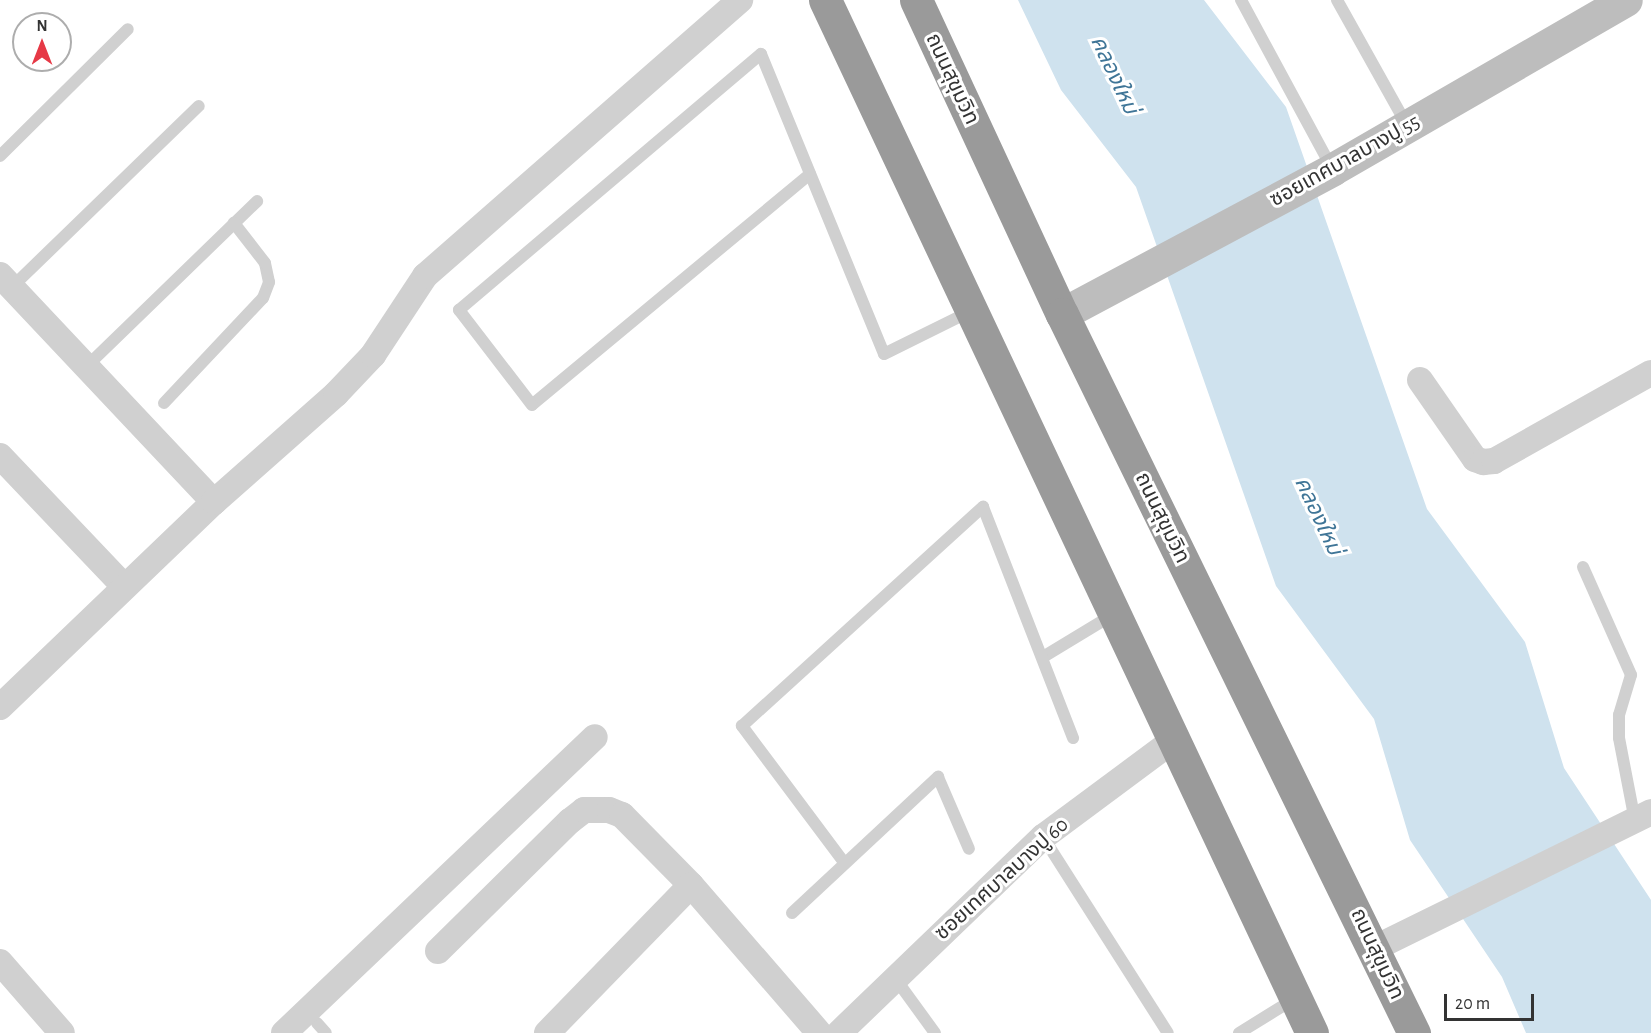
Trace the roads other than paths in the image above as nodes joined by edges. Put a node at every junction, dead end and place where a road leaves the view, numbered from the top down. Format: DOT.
graph roads {
  1 [pos="740,0"];
  2 [pos="825,0"];
  3 [pos="916,0"];
  4 [pos="1241,0"];
  5 [pos="1337,0"];
  6 [pos="1626,0"];
  7 [pos="128,29"];
  8 [pos="199,106"];
  9 [pos="1407,126"];
  10 [pos="0,156"];
  11 [pos="1328,172"];
  12 [pos="810,174"];
  13 [pos="257,201"];
  14 [pos="234,223"];
  15 [pos="6,281"];
  16 [pos="973,310"];
  17 [pos="1062,314"];
  18 [pos="87,366"];
  19 [pos="1651,373"];
  20 [pos="1420,380"];
  21 [pos="164,403"];
  22 [pos="0,456"];
  23 [pos="214,501"];
  24 [pos="1583,567"];
  25 [pos="124,586"];
  26 [pos="1116,613"];
  27 [pos="1043,657"];
  28 [pos="0,707"];
  29 [pos="595,737"];
  30 [pos="1073,738"];
  31 [pos="1175,739"];
  32 [pos="1634,821"];
  33 [pos="1043,837"];
  34 [pos="969,849"];
  35 [pos="843,861"];
  36 [pos="690,885"];
  37 [pos="792,912"];
  38 [pos="1375,948"];
  39 [pos="438,951"];
  40 [pos="0,962"];
  41 [pos="896,978"];
  42 [pos="1296,998"];
  43 [pos="317,1023"];
  44 [pos="62,1033"];
  45 [pos="284,1033"];
  46 [pos="326,1033"];
  47 [pos="547,1033"];
  48 [pos="819,1033"];
  49 [pos="839,1033"];
  50 [pos="935,1033"];
  51 [pos="1168,1033"];
  52 [pos="1239,1033"];
  53 [pos="1312,1033"];
  54 [pos="1414,1033"];
  1 -- 23 [label="street"];
  2 -- 16 [label="highway"];
  3 -- 17 [label="highway, ถนนสุขุมวิท"];
  4 -- 11 [label="lane"];
  5 -- 9 [label="lane"];
  6 -- 9 [label="street, ซอยเทศบาลบางปู 55"];
  7 -- 10 [label="lane"];
  8 -- 15 [label="lane"];
  9 -- 11 [label="street, ซอยเทศบาลบางปู 55"];
  11 -- 17 [label="street, ซอยเทศบาลบางปู 55"];
  12 -- 12 [label="lane"];
  12 -- 16 [label="lane"];
  13 -- 14 [label="lane"];
  14 -- 18 [label="lane"];
  14 -- 21 [label="lane"];
  15 -- 18 [label="street"];
  16 -- 26 [label="highway"];
  17 -- 38 [label="highway, ถนนสุขุมวิท"];
  18 -- 23 [label="street"];
  19 -- 20 [label="street"];
  22 -- 25 [label="street"];
  23 -- 25 [label="street"];
  24 -- 32 [label="lane"];
  25 -- 28 [label="street"];
  26 -- 27 [label="lane"];
  26 -- 31 [label="highway"];
  27 -- 30 [label="lane"];
  27 -- 35 [label="lane"];
  29 -- 45 [label="street"];
  31 -- 33 [label="street, ซอยเทศบาลบางปู 60"];
  31 -- 42 [label="highway"];
  32 -- 38 [label="street"];
  33 -- 41 [label="street, ซอยเทศบาลบางปู 60"];
  33 -- 51 [label="lane"];
  34 -- 35 [label="lane"];
  35 -- 37 [label="lane"];
  36 -- 39 [label="street"];
  36 -- 47 [label="street"];
  36 -- 48 [label="street"];
  38 -- 54 [label="highway, ถนนสุขุมวิท"];
  40 -- 44 [label="street"];
  41 -- 49 [label="street, ซอยเทศบาลบางปู 60"];
  41 -- 50 [label="lane"];
  42 -- 52 [label="lane"];
  42 -- 53 [label="highway"];
  43 -- 46 [label="lane"];
}
